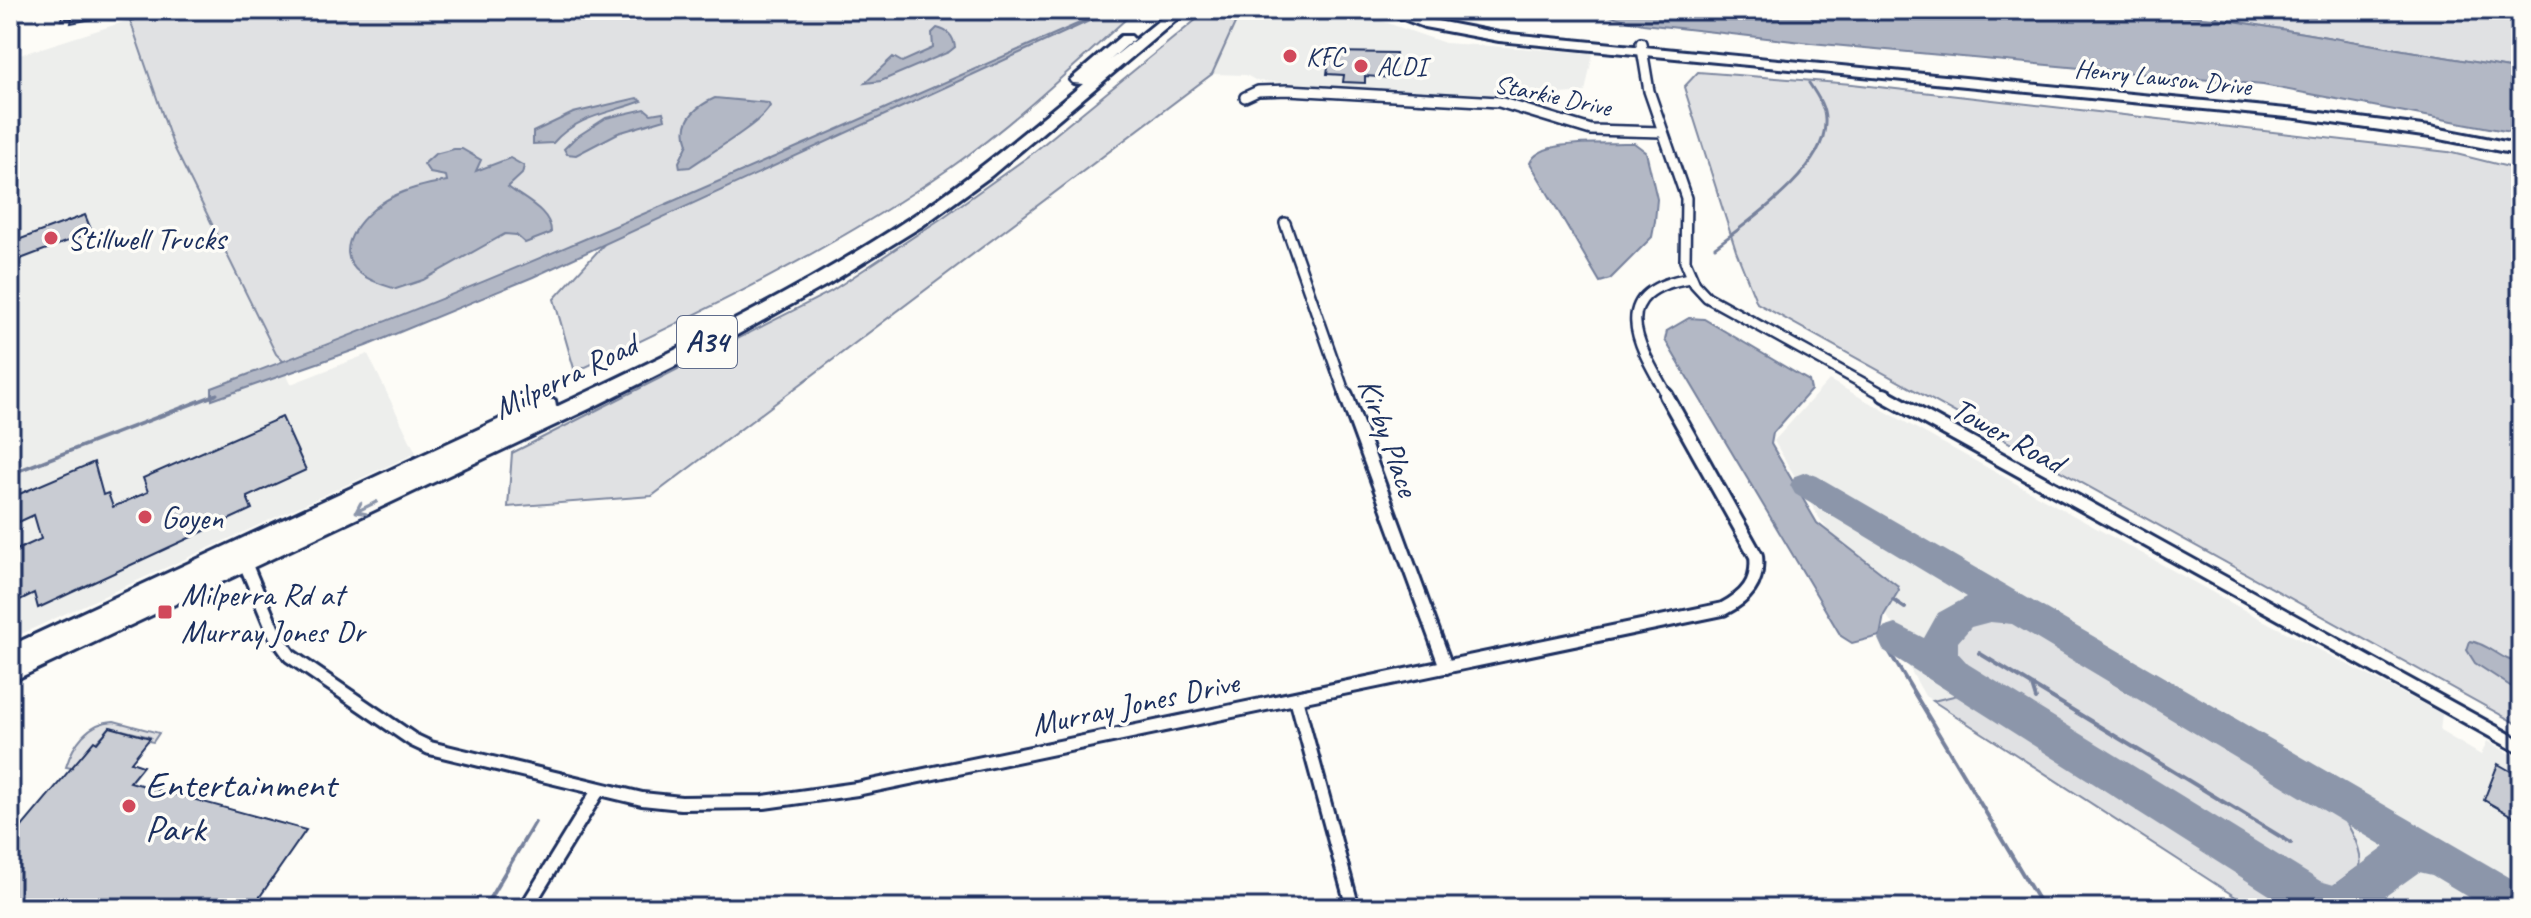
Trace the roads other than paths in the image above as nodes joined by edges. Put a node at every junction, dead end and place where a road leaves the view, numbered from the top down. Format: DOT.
graph roads {
  1 [pos="1160,10"];
  2 [pos="1181,10"];
  3 [pos="1387,10"];
  4 [pos="1417,10"];
  5 [pos="1642,47"];
  6 [pos="1245,97"];
  7 [pos="1662,132"];
  8 [pos="2521,150"];
  9 [pos="1285,223"];
  10 [pos="1690,278"];
  11 [pos="243,557"];
  12 [pos="10,656"];
  13 [pos="1446,667"];
  14 [pos="10,672"];
  15 [pos="1296,698"];
  16 [pos="2521,747"];
  17 [pos="599,789"];
  18 [pos="526,908"];
  19 [pos="1353,908"];
  1 -- 11 [label="highway, Milperra Road / A34"];
  2 -- 11 [label="highway, Milperra Road / A34, one-way"];
  3 -- 5 [label="main road, Henry Lawson Drive"];
  4 -- 5 [label="main road, Henry Lawson Drive"];
  5 -- 7 [label="street"];
  5 -- 8 [label="main road, Henry Lawson Drive"];
  6 -- 7 [label="street, Starkie Drive"];
  7 -- 10 [label="street"];
  9 -- 13 [label="street, Kirby Place"];
  10 -- 13 [label="street, Murray Jones Drive"];
  10 -- 16 [label="street, Tower Road"];
  11 -- 12 [label="highway, Milperra Road / A34"];
  11 -- 14 [label="highway, Milperra Road / A34"];
  11 -- 17 [label="street, Murray Jones Drive"];
  13 -- 15 [label="street, Murray Jones Drive"];
  15 -- 17 [label="street, Murray Jones Drive"];
  15 -- 19 [label="street"];
  17 -- 18 [label="street"];
}
